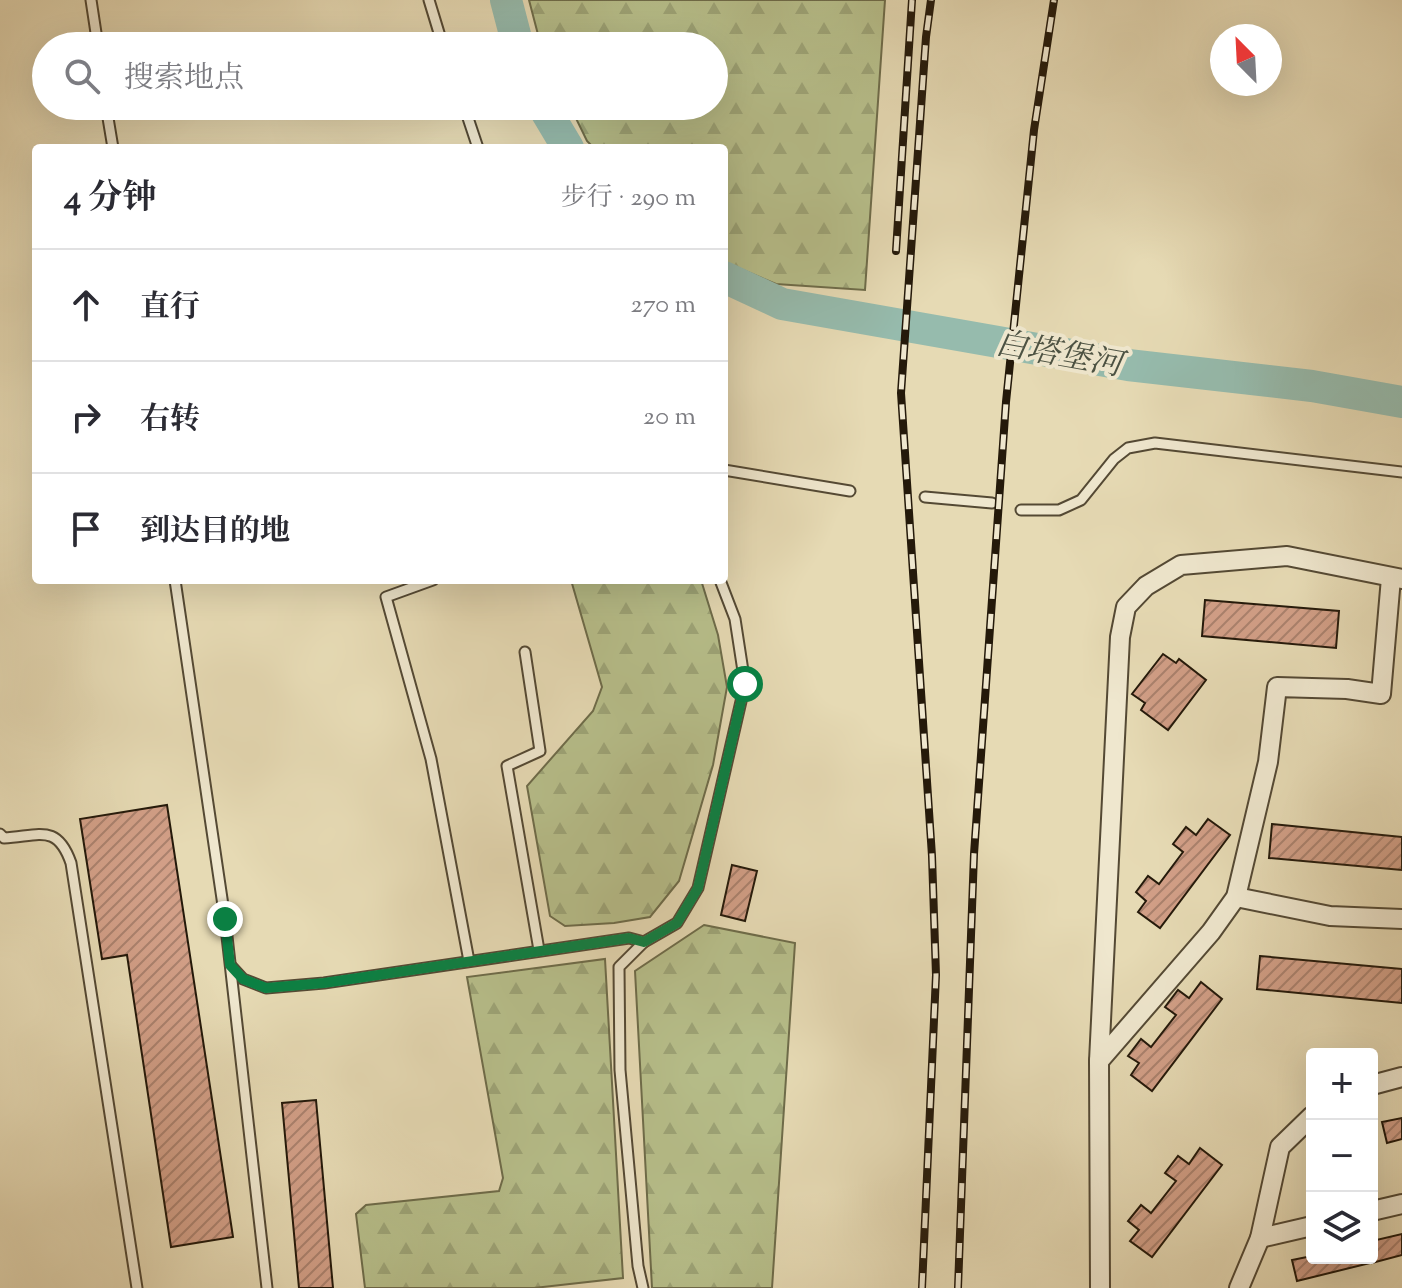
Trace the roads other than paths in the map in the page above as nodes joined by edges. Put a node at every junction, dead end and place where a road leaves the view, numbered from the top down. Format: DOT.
graph roads {
  1 [pos="91,0"];
  2 [pos="429,0"];
  3 [pos="96,32"];
  4 [pos="439,32"];
  5 [pos="108,120"];
  6 [pos="469,120"];
  7 [pos="112,144"];
  8 [pos="477,144"];
  9 [pos="728,471"];
  10 [pos="1402,472"];
  11 [pos="850,491"];
  12 [pos="925,497"];
  13 [pos="992,503"];
  14 [pos="1021,510"];
  15 [pos="1397,578"];
  16 [pos="176,584"];
  17 [pos="422,584"];
  18 [pos="722,584"];
  19 [pos="525,652"];
  20 [pos="0,834"];
  21 [pos="1236,897"];
  22 [pos="1402,919"];
  23 [pos="644,942"];
  24 [pos="539,950"];
  25 [pos="469,961"];
  26 [pos="230,965"];
  27 [pos="1099,1061"];
  28 [pos="1402,1077"];
  29 [pos="1378,1083"];
  30 [pos="1308,1120"];
  31 [pos="1402,1204"];
  32 [pos="1378,1210"];
  33 [pos="1306,1227"];
  34 [pos="1260,1238"];
  35 [pos="137,1288"];
  36 [pos="267,1288"];
  37 [pos="643,1288"];
  38 [pos="1100,1288"];
  39 [pos="1239,1288"];
  1 -- 3 [label="lane"];
  2 -- 4 [label="lane"];
  5 -- 7 [label="lane"];
  6 -- 8 [label="lane"];
  9 -- 11 [label="lane"];
  10 -- 14 [label="lane"];
  12 -- 13 [label="lane"];
  15 -- 21 [label="street"];
  15 -- 27 [label="street"];
  16 -- 26 [label="lane"];
  17 -- 25 [label="lane"];
  18 -- 23 [label="lane"];
  19 -- 24 [label="lane"];
  20 -- 35 [label="lane"];
  21 -- 22 [label="street"];
  21 -- 27 [label="street"];
  23 -- 24 [label="lane"];
  23 -- 37 [label="lane"];
  24 -- 25 [label="lane"];
  25 -- 26 [label="lane"];
  26 -- 36 [label="lane"];
  27 -- 38 [label="street"];
  28 -- 29 [label="street"];
  30 -- 34 [label="street"];
  31 -- 32 [label="street"];
  33 -- 34 [label="street"];
  34 -- 39 [label="street"];
}
